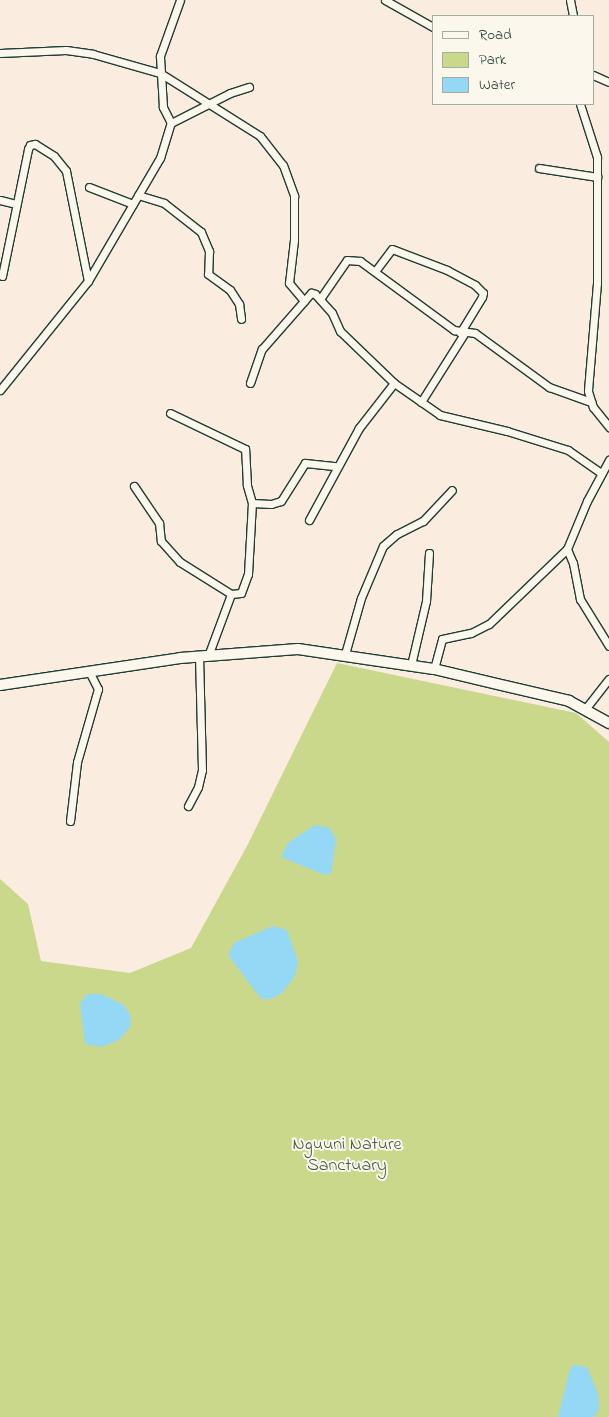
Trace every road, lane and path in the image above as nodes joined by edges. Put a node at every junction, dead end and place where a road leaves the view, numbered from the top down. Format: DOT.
graph roads {
  1 [pos="180,0"];
  2 [pos="385,0"];
  3 [pos="570,0"];
  4 [pos="573,15"];
  5 [pos="432,26"];
  6 [pos="0,53"];
  7 [pos="160,74"];
  8 [pos="594,75"];
  9 [pos="609,82"];
  10 [pos="249,87"];
  11 [pos="206,104"];
  12 [pos="580,105"];
  13 [pos="171,123"];
  14 [pos="538,168"];
  15 [pos="598,177"];
  16 [pos="89,188"];
  17 [pos="138,195"];
  18 [pos="0,200"];
  19 [pos="16,204"];
  20 [pos="134,204"];
  21 [pos="376,270"];
  22 [pos="2,276"];
  23 [pos="88,281"];
  24 [pos="320,299"];
  25 [pos="304,301"];
  26 [pos="241,319"];
  27 [pos="463,333"];
  28 [pos="250,383"];
  29 [pos="394,383"];
  30 [pos="0,390"];
  31 [pos="421,402"];
  32 [pos="592,402"];
  33 [pos="170,413"];
  34 [pos="609,427"];
  35 [pos="609,460"];
  36 [pos="336,466"];
  37 [pos="605,471"];
  38 [pos="134,486"];
  39 [pos="452,490"];
  40 [pos="252,503"];
  41 [pos="309,520"];
  42 [pos="567,549"];
  43 [pos="429,553"];
  44 [pos="231,594"];
  45 [pos="609,646"];
  46 [pos="345,654"];
  47 [pos="203,656"];
  48 [pos="411,665"];
  49 [pos="434,669"];
  50 [pos="89,671"];
  51 [pos="609,679"];
  52 [pos="0,685"];
  53 [pos="586,708"];
  54 [pos="609,723"];
  55 [pos="188,806"];
  56 [pos="70,822"];
  1 -- 7 [label="street"];
  2 -- 5 [label="street"];
  3 -- 4 [label="street"];
  6 -- 7 [label="street"];
  7 -- 11 [label="street"];
  7 -- 13 [label="street"];
  8 -- 9 [label="street"];
  10 -- 11 [label="street"];
  11 -- 13 [label="street"];
  11 -- 25 [label="street"];
  12 -- 15 [label="street"];
  13 -- 17 [label="street"];
  14 -- 15 [label="street"];
  15 -- 32 [label="street"];
  16 -- 20 [label="street"];
  17 -- 20 [label="street"];
  17 -- 26 [label="street"];
  18 -- 19 [label="street"];
  19 -- 22 [label="street"];
  19 -- 23 [label="street"];
  20 -- 23 [label="street"];
  21 -- 24 [label="street"];
  21 -- 27 [label="street"];
  21 -- 27 [label="street"];
  23 -- 30 [label="street"];
  24 -- 25 [label="street"];
  24 -- 29 [label="street"];
  25 -- 28 [label="street"];
  27 -- 31 [label="street"];
  27 -- 32 [label="street"];
  29 -- 31 [label="street"];
  29 -- 36 [label="street"];
  31 -- 37 [label="street"];
  32 -- 34 [label="street"];
  33 -- 40 [label="street"];
  35 -- 37 [label="street"];
  36 -- 40 [label="street"];
  36 -- 41 [label="street"];
  37 -- 42 [label="street"];
  38 -- 44 [label="street"];
  39 -- 46 [label="street"];
  40 -- 44 [label="street"];
  42 -- 45 [label="street"];
  42 -- 49 [label="street"];
  43 -- 48 [label="street"];
  44 -- 47 [label="street"];
  46 -- 47 [label="main road"];
  46 -- 48 [label="main road"];
  47 -- 50 [label="main road"];
  47 -- 55 [label="street"];
  48 -- 49 [label="main road"];
  49 -- 53 [label="main road"];
  50 -- 52 [label="main road"];
  50 -- 56 [label="street"];
  51 -- 53 [label="street"];
  53 -- 54 [label="main road"];
}
